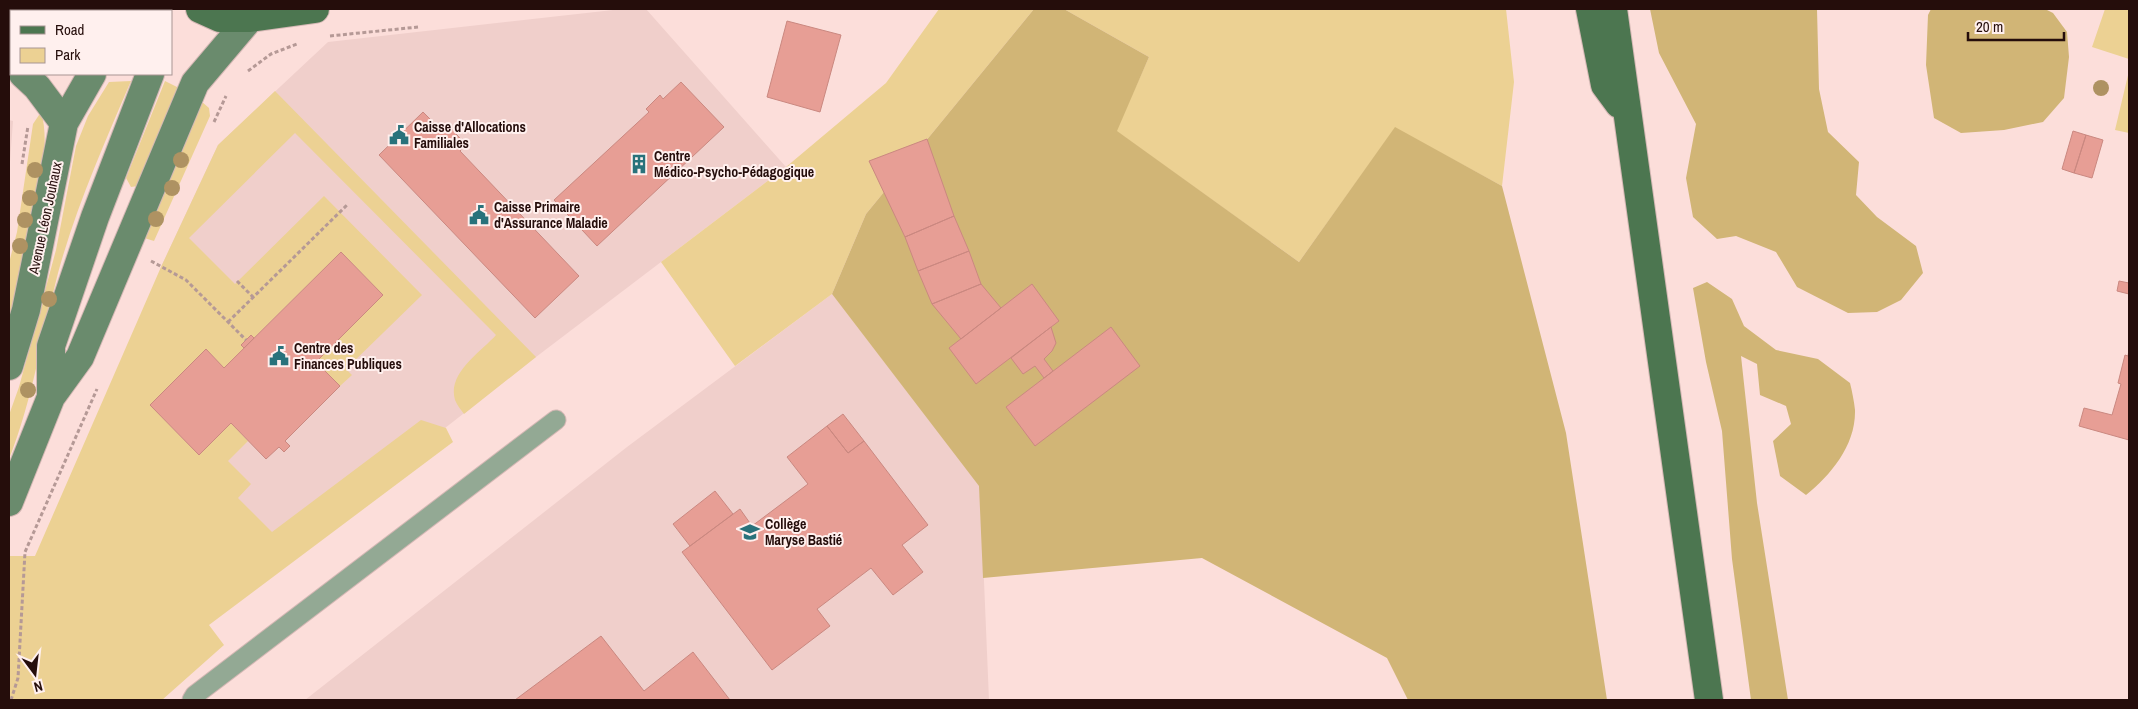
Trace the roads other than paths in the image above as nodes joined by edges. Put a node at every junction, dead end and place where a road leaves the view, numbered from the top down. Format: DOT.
graph roads {
  1 [pos="200,9"];
  2 [pos="315,9"];
  3 [pos="1590,9"];
  4 [pos="1613,9"];
  5 [pos="250,18"];
  6 [pos="24,75"];
  7 [pos="91,75"];
  8 [pos="150,75"];
  9 [pos="1628,116"];
  10 [pos="64,124"];
  11 [pos="9,366"];
  12 [pos="51,397"];
  13 [pos="556,420"];
  14 [pos="9,502"];
  15 [pos="192,700"];
  16 [pos="1709,700"];
  1 -- 5 [label="main road"];
  2 -- 5 [label="main road"];
  3 -- 9 [label="main road"];
  4 -- 9 [label="main road"];
  5 -- 12 [label="main road"];
  6 -- 10 [label="main road"];
  7 -- 10 [label="main road, Avenue Léon Jouhaux"];
  8 -- 12 [label="main road"];
  9 -- 16 [label="main road"];
  10 -- 11 [label="main road, Avenue Léon Jouhaux"];
  12 -- 14 [label="main road"];
  13 -- 15 [label="lane"];
}
